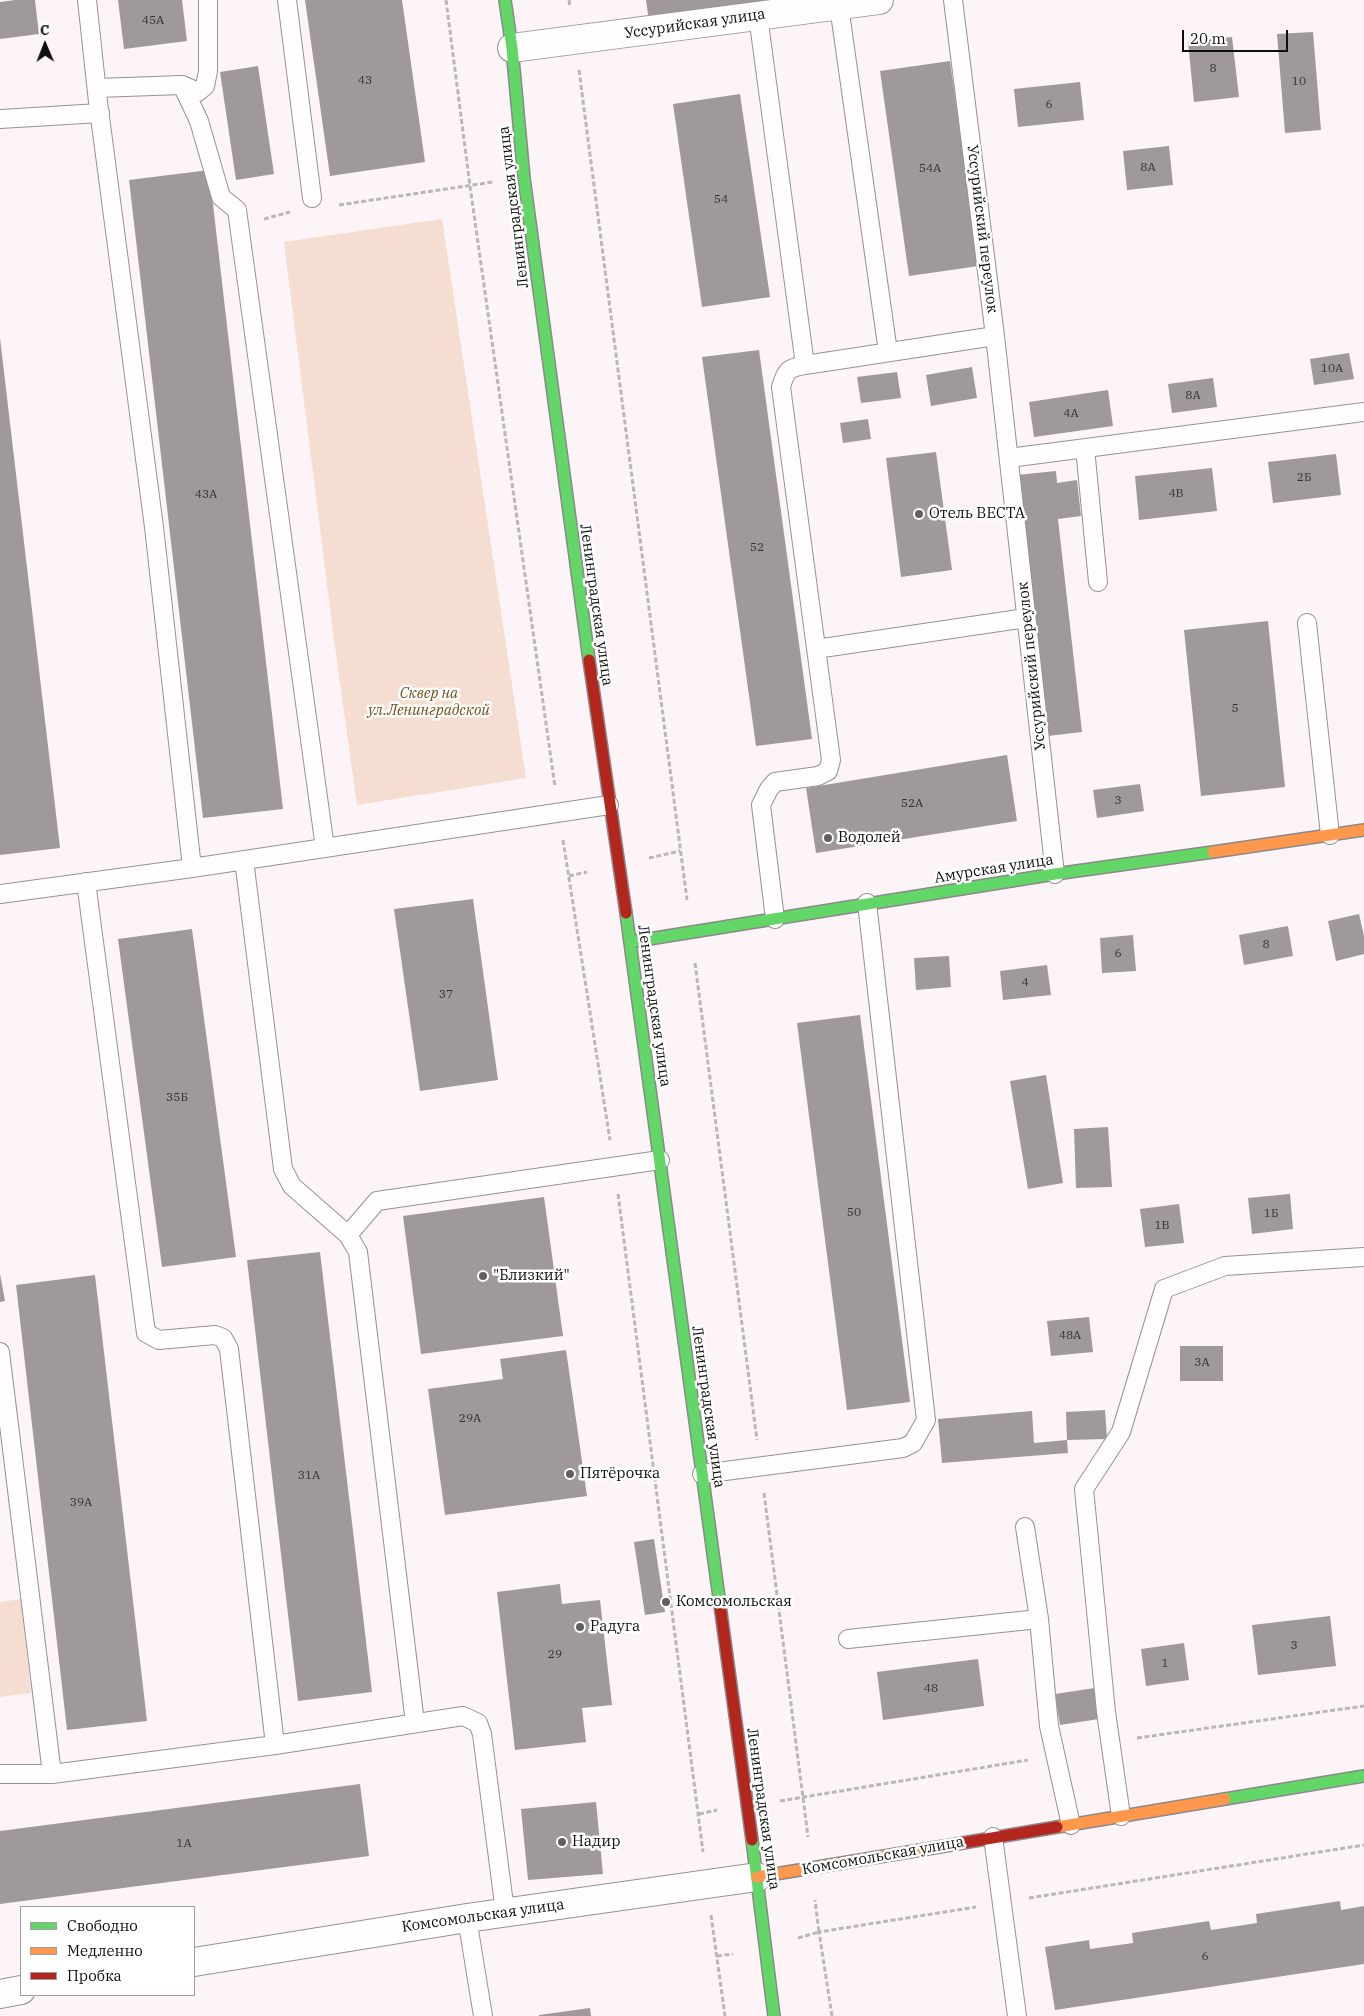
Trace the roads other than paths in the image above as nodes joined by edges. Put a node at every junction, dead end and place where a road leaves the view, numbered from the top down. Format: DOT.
graph roads {
  1 [pos="87,0"];
  2 [pos="208,0"];
  3 [pos="286,0"];
  4 [pos="505,0"];
  5 [pos="879,0"];
  6 [pos="953,0"];
  7 [pos="839,6"];
  8 [pos="758,16"];
  9 [pos="512,48"];
  10 [pos="182,85"];
  11 [pos="97,88"];
  12 [pos="100,113"];
  13 [pos="0,119"];
  14 [pos="314,202"];
  15 [pos="995,336"];
  16 [pos="888,352"];
  17 [pos="805,365"];
  18 [pos="1364,412"];
  19 [pos="1085,448"];
  20 [pos="1009,458"];
  21 [pos="1098,582"];
  22 [pos="1026,618"];
  23 [pos="1307,623"];
  24 [pos="816,649"];
  25 [pos="609,806"];
  26 [pos="1364,830"];
  27 [pos="1330,835"];
  28 [pos="325,848"];
  29 [pos="244,860"];
  30 [pos="192,868"];
  31 [pos="1055,874"];
  32 [pos="86,882"];
  33 [pos="0,894"];
  34 [pos="866,904"];
  35 [pos="776,919"];
  36 [pos="630,942"];
  37 [pos="660,1160"];
  38 [pos="348,1235"];
  39 [pos="1364,1257"];
  40 [pos="0,1352"];
  41 [pos="702,1474"];
  42 [pos="1026,1528"];
  43 [pos="1039,1619"];
  44 [pos="848,1639"];
  45 [pos="415,1722"];
  46 [pos="275,1745"];
  47 [pos="0,1774"];
  48 [pos="52,1774"];
  49 [pos="1364,1776"];
  50 [pos="1120,1816"];
  51 [pos="1071,1825"];
  52 [pos="993,1837"];
  53 [pos="757,1877"];
  54 [pos="505,1912"];
  55 [pos="467,1918"];
  56 [pos="195,1962"];
  57 [pos="20,1990"];
  58 [pos="0,1994"];
  59 [pos="483,2016"];
  60 [pos="774,2016"];
  61 [pos="1017,2016"];
  1 -- 11 [label="lane"];
  2 -- 10 [label="lane"];
  3 -- 14 [label="lane"];
  4 -- 9 [label="main road, Ленинградская улица"];
  5 -- 7 [label="street, Уссурийская улица"];
  6 -- 15 [label="lane, Уссурийский переулок"];
  7 -- 8 [label="street, Уссурийская улица"];
  7 -- 16 [label="lane"];
  8 -- 9 [label="street, Уссурийская улица"];
  8 -- 17 [label="lane"];
  9 -- 25 [label="main road, Ленинградская улица"];
  10 -- 11 [label="lane"];
  10 -- 28 [label="lane"];
  11 -- 12 [label="lane"];
  12 -- 13 [label="lane"];
  12 -- 30 [label="lane"];
  15 -- 16 [label="lane"];
  15 -- 20 [label="lane, Уссурийский переулок"];
  16 -- 17 [label="lane"];
  17 -- 24 [label="lane"];
  18 -- 19 [label="lane"];
  19 -- 20 [label="lane"];
  19 -- 21 [label="lane"];
  20 -- 22 [label="lane, Уссурийский переулок"];
  22 -- 24 [label="lane"];
  22 -- 31 [label="lane, Уссурийский переулок"];
  23 -- 27 [label="lane"];
  24 -- 35 [label="lane"];
  25 -- 28 [label="lane"];
  25 -- 36 [label="main road, Ленинградская улица"];
  26 -- 27 [label="main road, Амурская улица"];
  27 -- 31 [label="main road, Амурская улица"];
  28 -- 29 [label="lane"];
  29 -- 30 [label="lane"];
  29 -- 38 [label="lane"];
  30 -- 32 [label="lane"];
  31 -- 34 [label="main road, Амурская улица"];
  32 -- 33 [label="lane"];
  32 -- 46 [label="lane"];
  34 -- 35 [label="main road, Амурская улица"];
  34 -- 41 [label="lane"];
  35 -- 36 [label="main road, Амурская улица"];
  36 -- 37 [label="main road, Ленинградская улица"];
  37 -- 38 [label="lane"];
  37 -- 41 [label="main road, Ленинградская улица"];
  38 -- 45 [label="lane"];
  39 -- 50 [label="lane"];
  40 -- 48 [label="lane"];
  41 -- 53 [label="main road, Ленинградская улица"];
  42 -- 43 [label="lane"];
  43 -- 44 [label="lane"];
  43 -- 51 [label="lane"];
  45 -- 46 [label="lane"];
  45 -- 54 [label="lane"];
  46 -- 48 [label="lane"];
  47 -- 48 [label="lane"];
  49 -- 50 [label="main road, Комсомольская улица"];
  50 -- 51 [label="main road, Комсомольская улица"];
  51 -- 52 [label="main road, Комсомольская улица"];
  52 -- 53 [label="main road, Комсомольская улица"];
  52 -- 61 [label="lane"];
  53 -- 54 [label="street, Комсомольская улица"];
  53 -- 60 [label="main road, Ленинградская улица"];
  54 -- 55 [label="street, Комсомольская улица"];
  55 -- 56 [label="street, Комсомольская улица"];
  55 -- 59 [label="lane"];
  57 -- 58 [label="street"];
}
